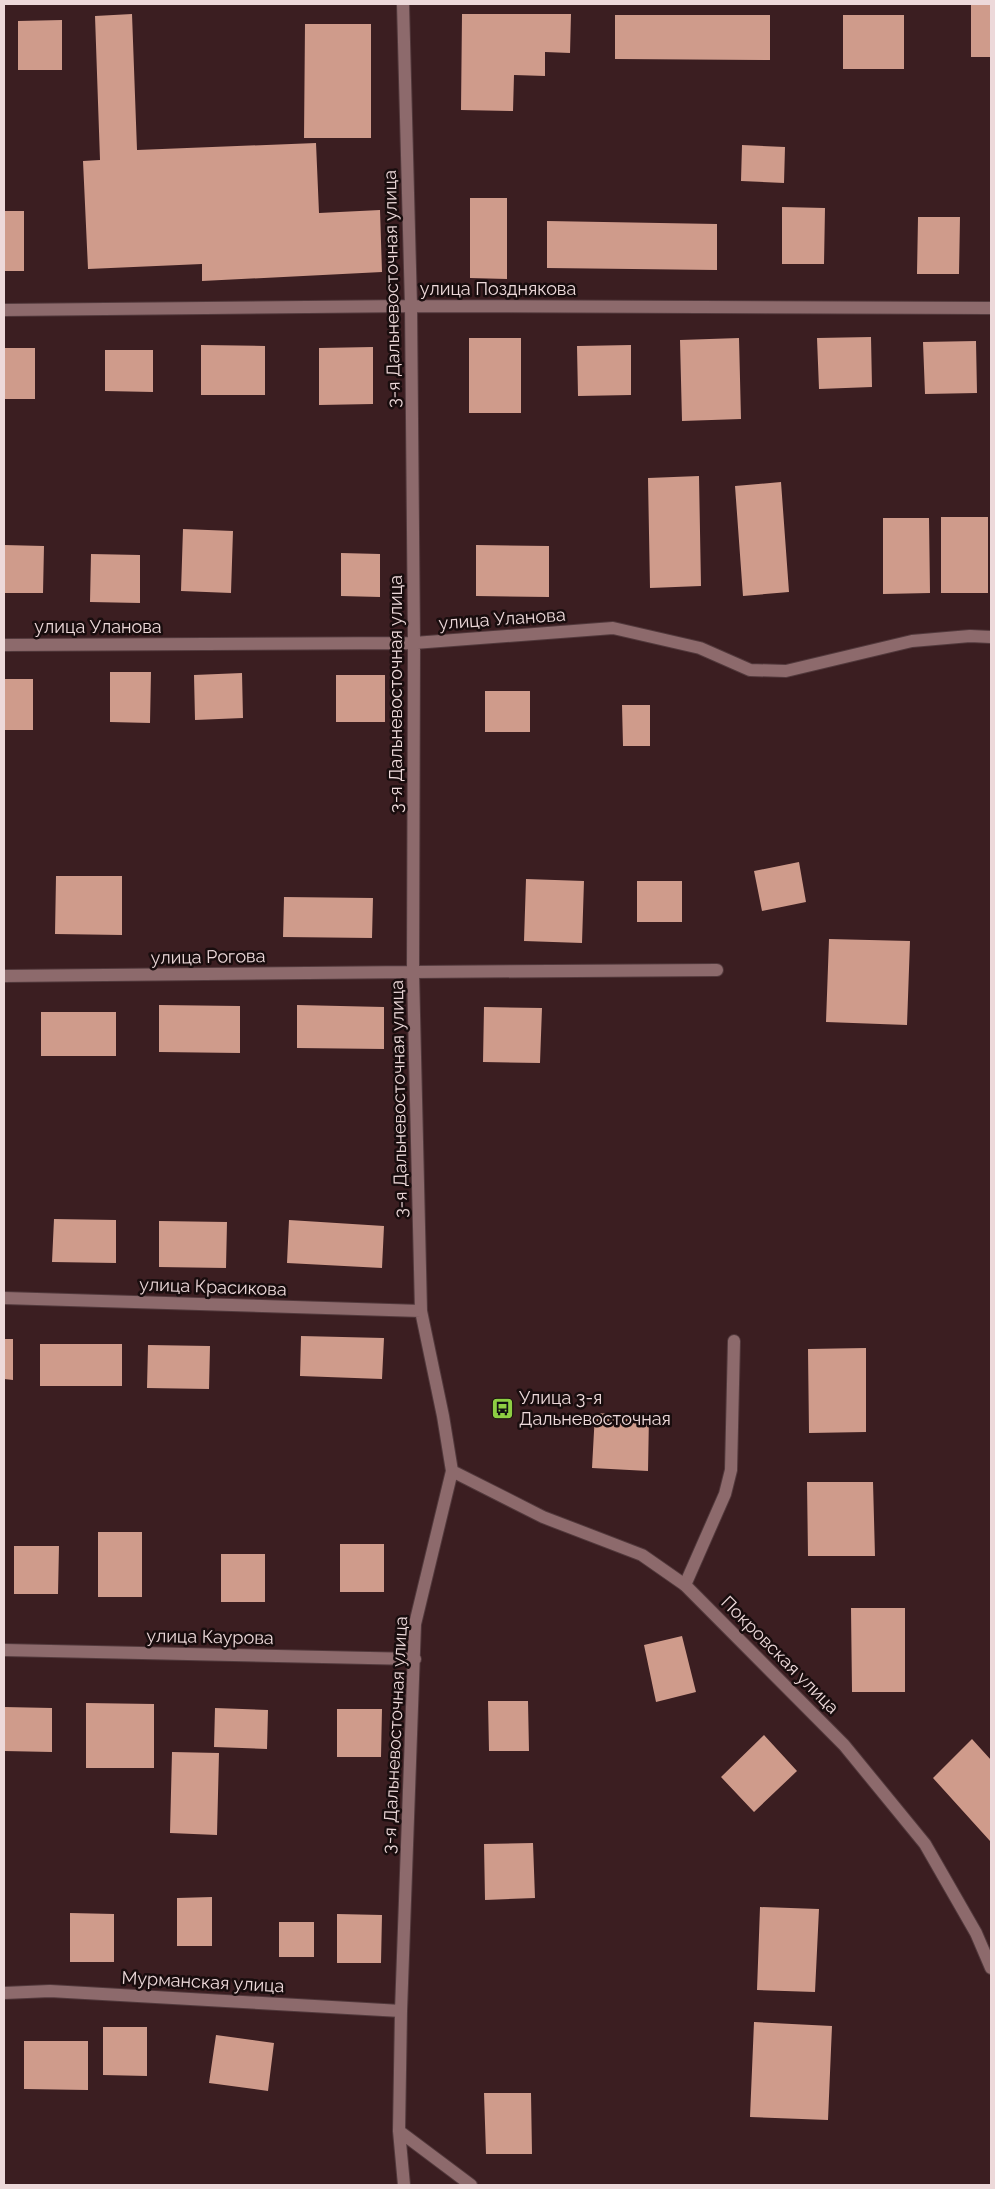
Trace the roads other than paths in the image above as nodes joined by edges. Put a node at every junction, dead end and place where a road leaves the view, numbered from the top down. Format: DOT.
graph roads {
  1 [pos="403,4"];
  2 [pos="411,306"];
  3 [pos="991,308"];
  4 [pos="4,310"];
  5 [pos="991,637"];
  6 [pos="414,643"];
  7 [pos="4,646"];
  8 [pos="717,970"];
  9 [pos="413,972"];
  10 [pos="4,976"];
  11 [pos="4,1298"];
  12 [pos="421,1311"];
  13 [pos="734,1341"];
  14 [pos="452,1471"];
  15 [pos="685,1586"];
  16 [pos="4,1650"];
  17 [pos="415,1659"];
  18 [pos="991,1968"];
  19 [pos="4,1992"];
  20 [pos="401,2011"];
  21 [pos="399,2131"];
  22 [pos="404,2185"];
  23 [pos="471,2185"];
  1 -- 2 [label="street, 3-я Дальневосточная улица"];
  2 -- 3 [label="street, улица Позднякова"];
  2 -- 4 [label="street, улица Позднякова"];
  2 -- 6 [label="street, 3-я Дальневосточная улица"];
  5 -- 6 [label="street, улица Уланова"];
  6 -- 7 [label="street, улица Уланова"];
  6 -- 9 [label="street, 3-я Дальневосточная улица"];
  8 -- 9 [label="street, улица Рогова"];
  9 -- 10 [label="street, улица Рогова"];
  9 -- 12 [label="street, 3-я Дальневосточная улица"];
  11 -- 12 [label="street, улица Красикова"];
  12 -- 14 [label="street, 3-я Дальневосточная улица"];
  13 -- 15 [label="street"];
  14 -- 15 [label="street, Покровская улица"];
  14 -- 17 [label="street, 3-я Дальневосточная улица"];
  15 -- 18 [label="street, Покровская улица"];
  16 -- 17 [label="street, улица Каурова"];
  17 -- 20 [label="street, 3-я Дальневосточная улица"];
  19 -- 20 [label="street, Мурманская улица"];
  20 -- 21 [label="street, 3-я Дальневосточная улица"];
  21 -- 22 [label="street, 3-я Дальневосточная улица"];
  21 -- 23 [label="street"];
}
